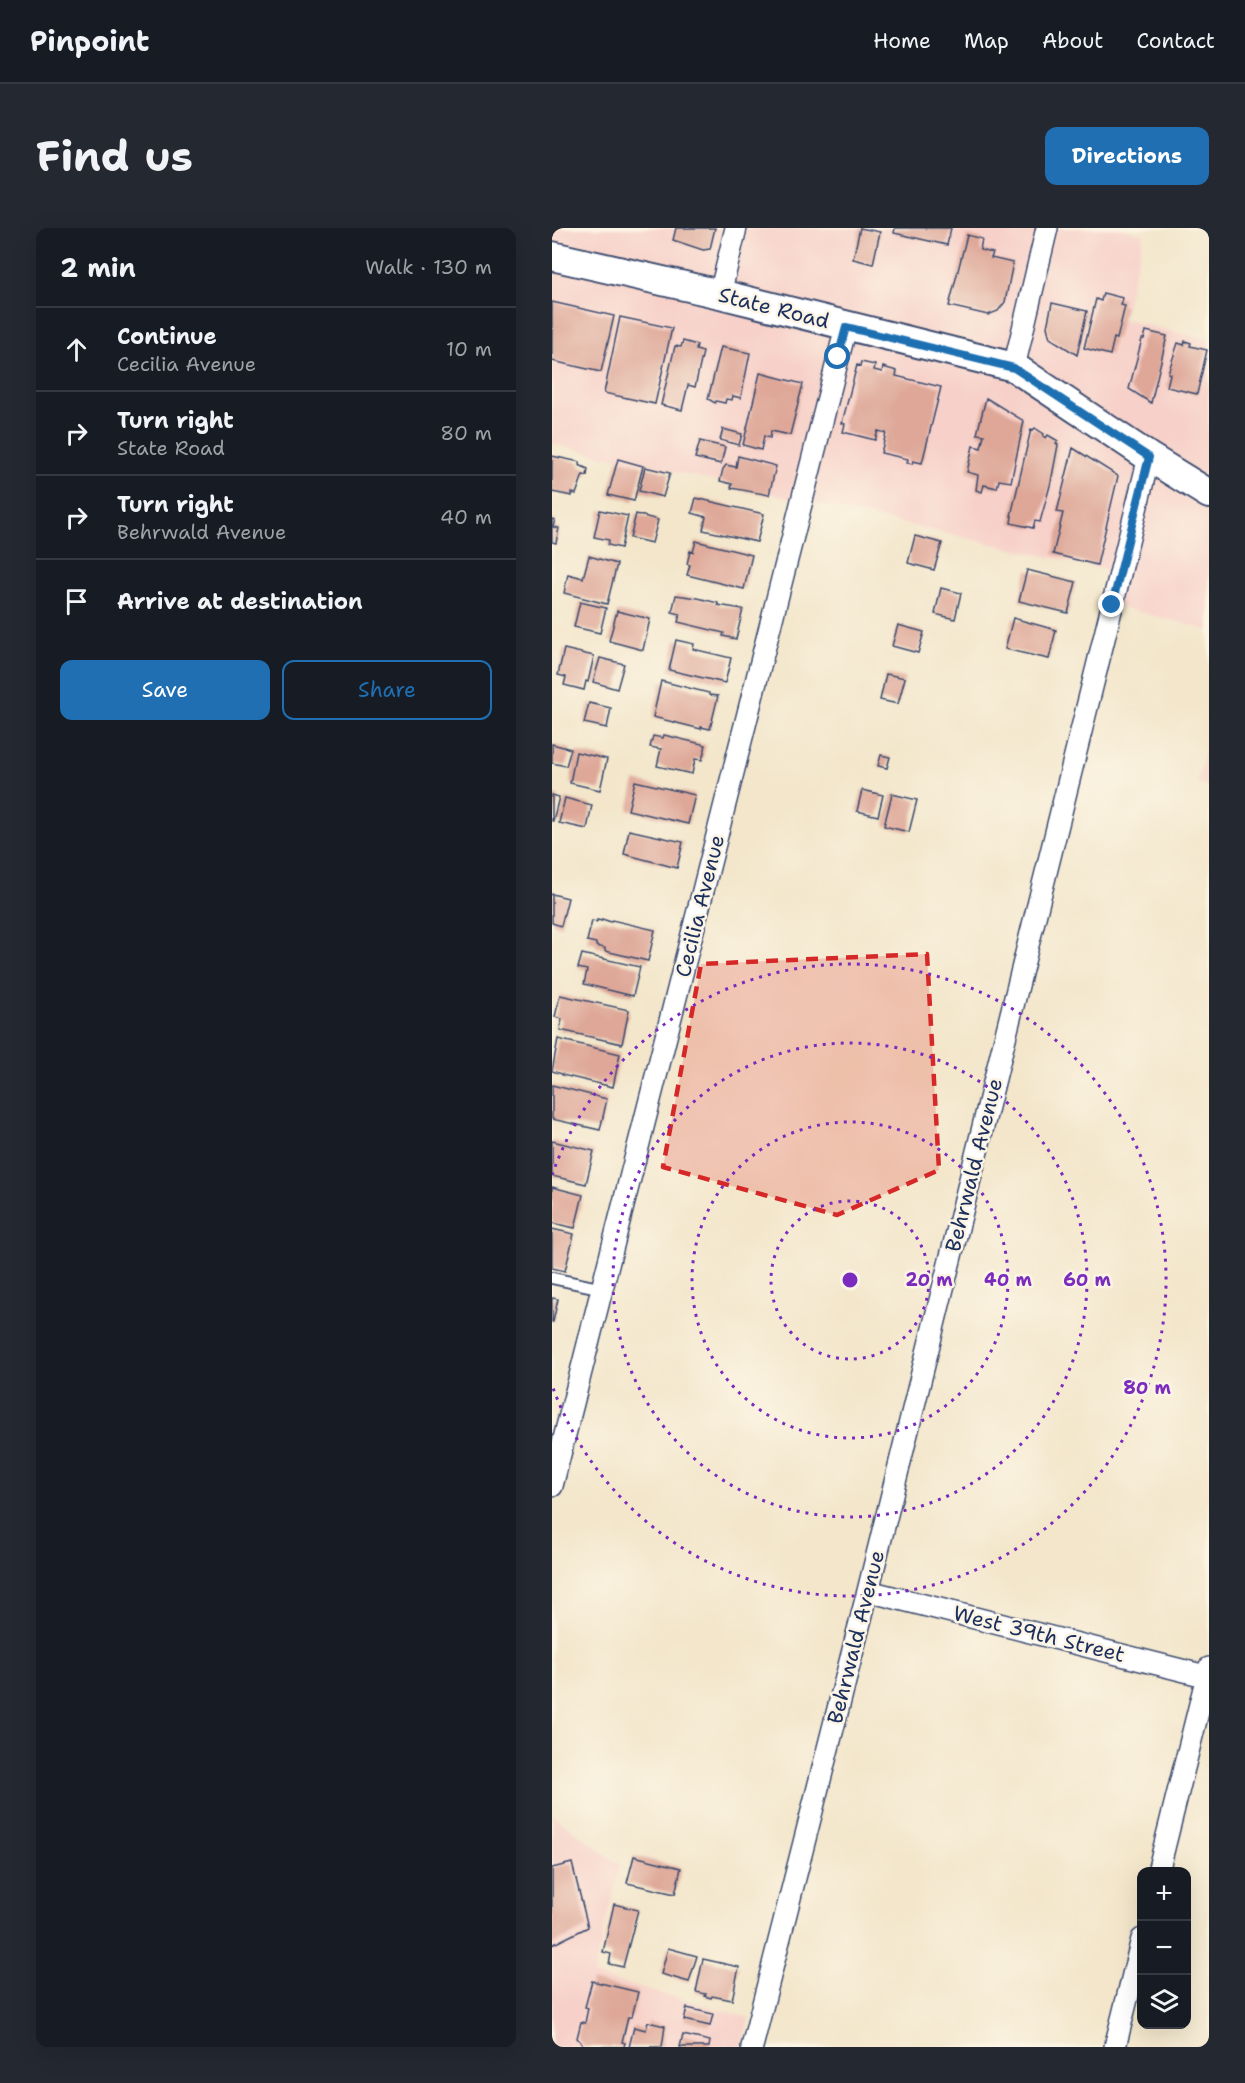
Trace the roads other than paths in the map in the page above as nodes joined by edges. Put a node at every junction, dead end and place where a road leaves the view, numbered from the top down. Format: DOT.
graph roads {
  1 [pos="736,228"];
  2 [pos="1047,228"];
  3 [pos="552,256"];
  4 [pos="720,294"];
  5 [pos="846,327"];
  6 [pos="1014,368"];
  7 [pos="1149,457"];
  8 [pos="1209,494"];
  9 [pos="552,1278"];
  10 [pos="603,1290"];
  11 [pos="552,1486"];
  12 [pos="868,1592"];
  13 [pos="1208,1674"];
  14 [pos="1159,1867"];
  15 [pos="1137,1959"];
  16 [pos="752,2047"];
  17 [pos="1115,2047"];
  1 -- 4 [label="street"];
  2 -- 6 [label="street"];
  3 -- 4 [label="main road, State Road"];
  4 -- 5 [label="main road, State Road"];
  5 -- 6 [label="main road, State Road"];
  5 -- 10 [label="street, Cecilia Avenue"];
  6 -- 7 [label="main road, State Road"];
  7 -- 8 [label="main road, State Road"];
  7 -- 12 [label="street, Behrwald Avenue"];
  9 -- 10 [label="lane"];
  10 -- 11 [label="street, Cecilia Avenue"];
  12 -- 13 [label="street, West 39th Street"];
  12 -- 16 [label="street, Behrwald Avenue"];
  13 -- 14 [label="street"];
  15 -- 17 [label="street"];
}
